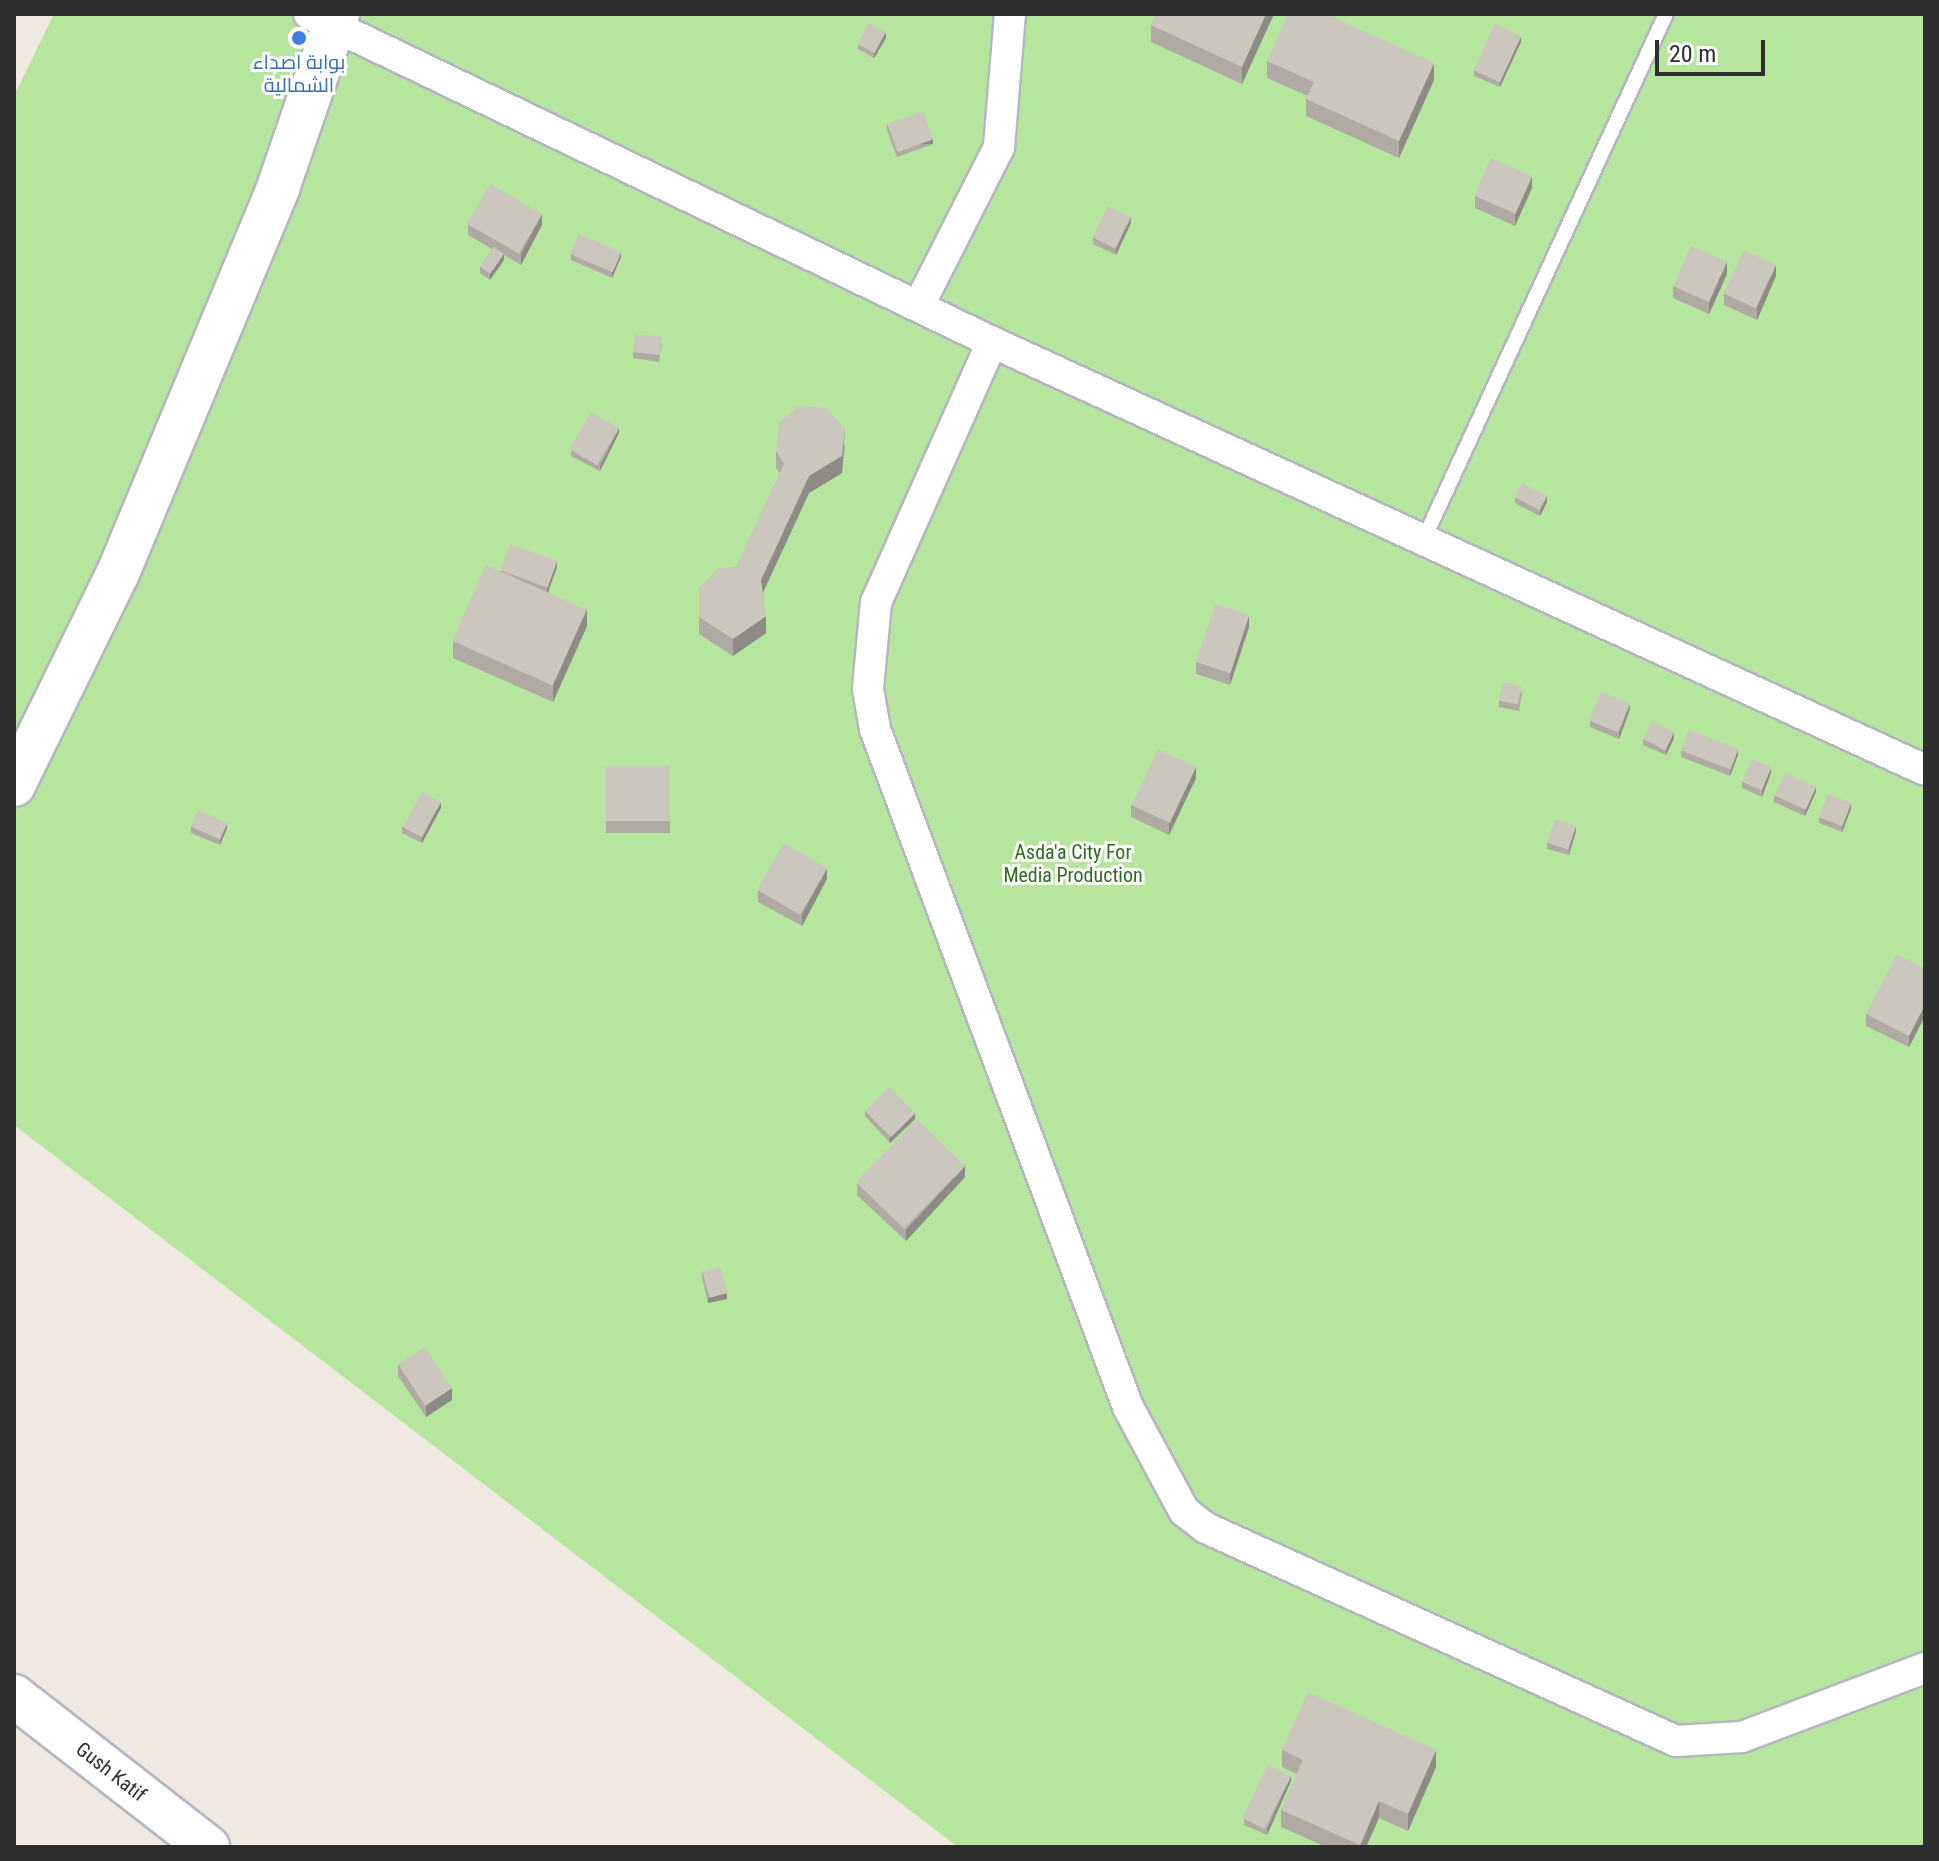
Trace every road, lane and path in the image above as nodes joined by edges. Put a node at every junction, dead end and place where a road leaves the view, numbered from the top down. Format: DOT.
graph roads {
  1 [pos="1010,14"];
  2 [pos="1666,14"];
  3 [pos="327,18"];
  4 [pos="919,305"];
  5 [pos="992,342"];
  6 [pos="1423,541"];
  7 [pos="1925,770"];
  8 [pos="14,785"];
  9 [pos="1925,1668"];
  10 [pos="14,1696"];
  11 [pos="208,1847"];
  1 -- 4 [label="street"];
  2 -- 6 [label="lane"];
  3 -- 4 [label="street"];
  3 -- 8 [label="main road"];
  4 -- 5 [label="street"];
  5 -- 6 [label="street"];
  5 -- 9 [label="street"];
  6 -- 7 [label="street"];
  10 -- 11 [label="main road, Gush Katif"];
}
